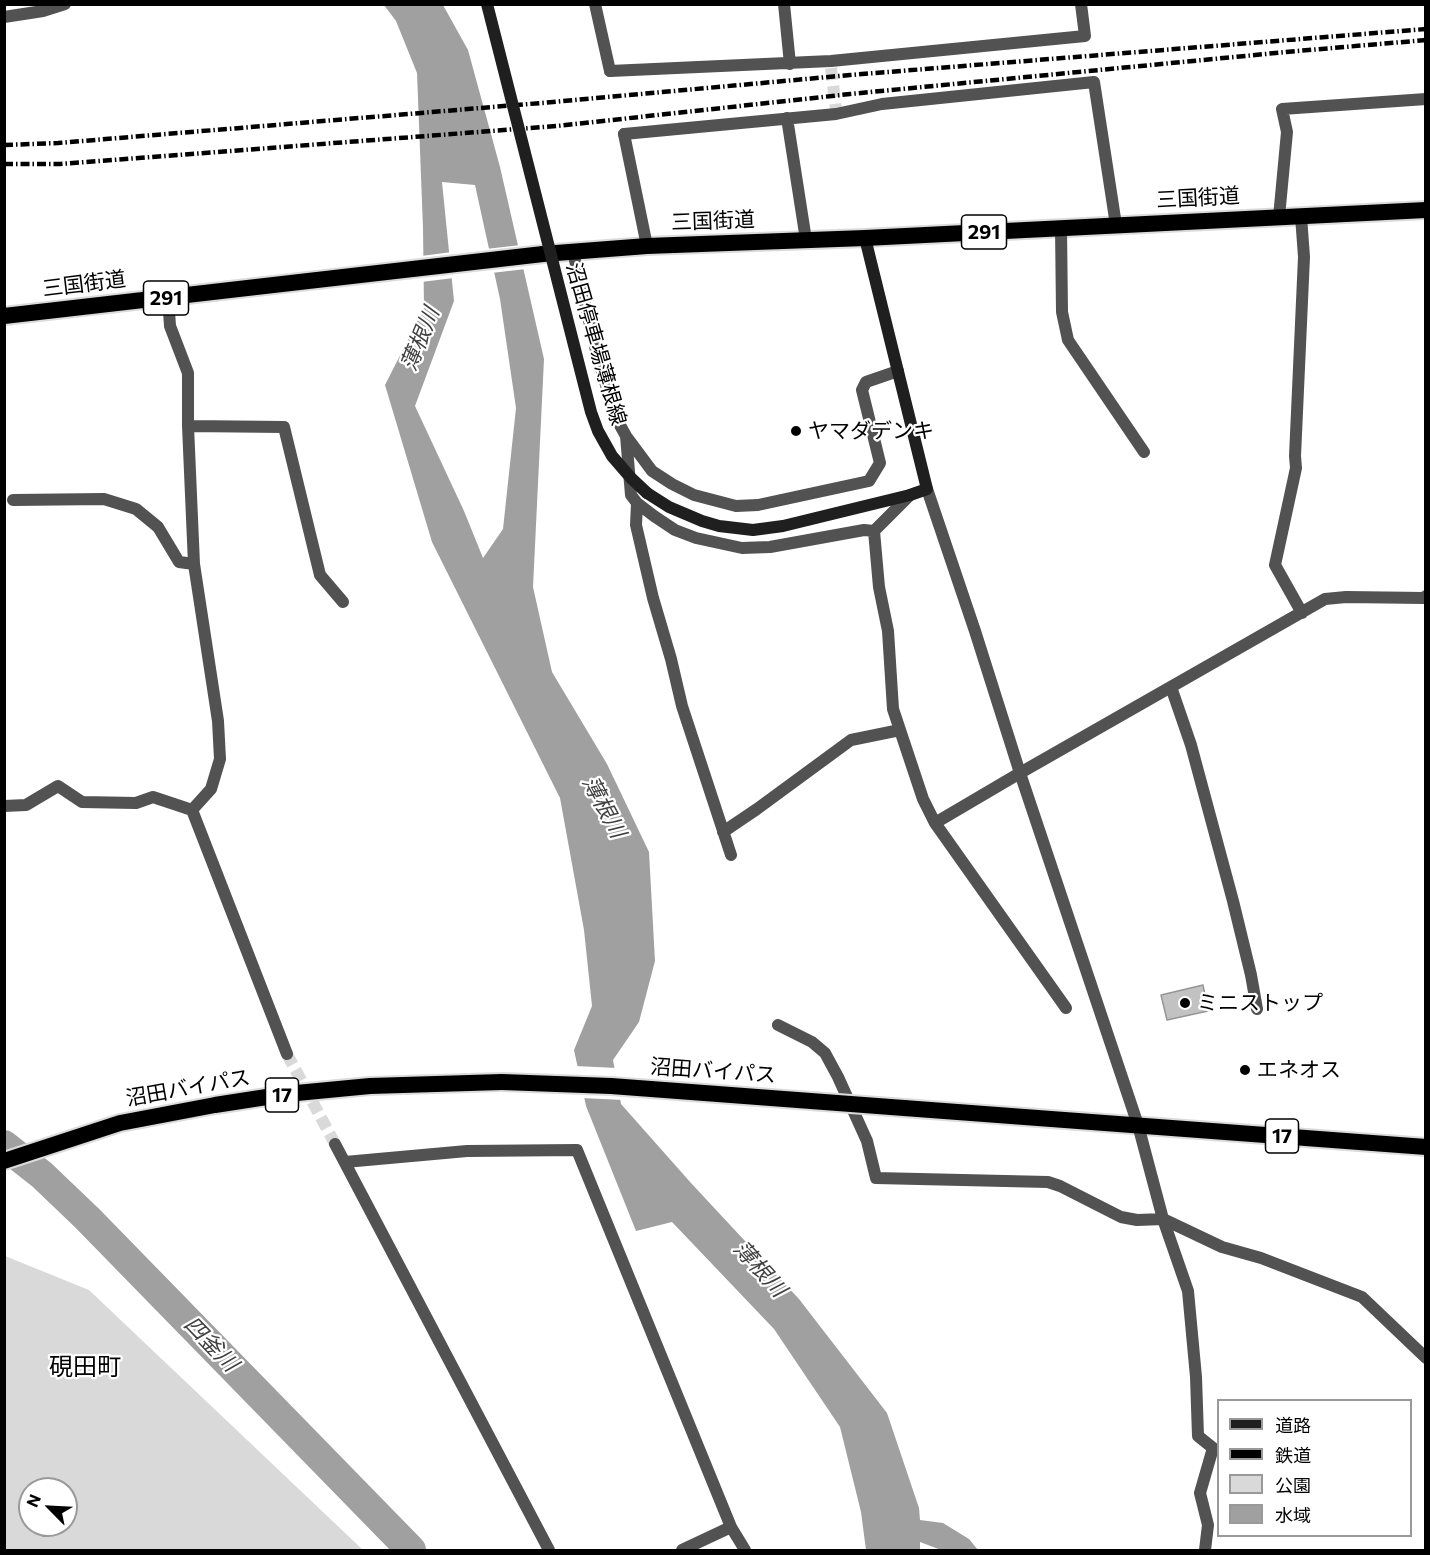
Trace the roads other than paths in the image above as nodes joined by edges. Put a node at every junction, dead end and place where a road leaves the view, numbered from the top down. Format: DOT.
graph roads {
  1 [pos="65,4"];
  2 [pos="487,4"];
  3 [pos="595,4"];
  4 [pos="784,4"];
  5 [pos="1081,4"];
  6 [pos="4,17"];
  7 [pos="790,64"];
  8 [pos="1425,99"];
  9 [pos="787,118"];
  10 [pos="1425,210"];
  11 [pos="1301,216"];
  12 [pos="1279,217"];
  13 [pos="1116,225"];
  14 [pos="1060,228"];
  15 [pos="865,238"];
  16 [pos="806,240"];
  17 [pos="647,246"];
  18 [pos="573,252"];
  19 [pos="168,297"];
  20 [pos="4,316"];
  21 [pos="898,371"];
  22 [pos="189,426"];
  23 [pos="626,436"];
  24 [pos="1144,452"];
  25 [pos="927,489"];
  26 [pos="910,495"];
  27 [pos="13,500"];
  28 [pos="637,503"];
  29 [pos="874,531"];
  30 [pos="194,564"];
  31 [pos="1425,596"];
  32 [pos="344,602"];
  33 [pos="1302,613"];
  34 [pos="1171,687"];
  35 [pos="900,730"];
  36 [pos="1020,773"];
  37 [pos="4,806"];
  38 [pos="192,810"];
  39 [pos="935,824"];
  40 [pos="723,831"];
  41 [pos="731,855"];
  42 [pos="1066,1008"];
  43 [pos="1257,1009"];
  44 [pos="778,1025"];
  45 [pos="287,1054"];
  46 [pos="1138,1125"];
  47 [pos="335,1144"];
  48 [pos="1425,1148"];
  49 [pos="4,1161"];
  50 [pos="345,1162"];
  51 [pos="1163,1219"];
  52 [pos="1425,1358"];
  53 [pos="731,1527"];
  54 [pos="549,1551"];
  55 [pos="682,1551"];
  56 [pos="745,1551"];
  57 [pos="1205,1551"];
  1 -- 6 [label="street"];
  2 -- 26 [label="main road, 沼田停車場薄根線, bridge"];
  3 -- 7 [label="street"];
  4 -- 7 [label="street"];
  5 -- 7 [label="street"];
  8 -- 12 [label="street"];
  9 -- 13 [label="street"];
  9 -- 16 [label="street"];
  9 -- 17 [label="street"];
  10 -- 11 [label="highway, 三国街道 / 291"];
  11 -- 12 [label="highway, 三国街道 / 291"];
  11 -- 33 [label="street"];
  12 -- 13 [label="highway, 三国街道 / 291"];
  13 -- 14 [label="highway, 三国街道 / 291"];
  14 -- 15 [label="highway, 三国街道 / 291"];
  14 -- 24 [label="street"];
  15 -- 16 [label="highway, 三国街道 / 291"];
  15 -- 21 [label="main road"];
  16 -- 17 [label="highway, 三国街道 / 291"];
  17 -- 18 [label="highway, 三国街道 / 291"];
  18 -- 19 [label="highway, 三国街道 / 291"];
  18 -- 23 [label="street"];
  19 -- 20 [label="highway, 三国街道 / 291"];
  19 -- 22 [label="street"];
  21 -- 23 [label="street"];
  21 -- 25 [label="main road"];
  22 -- 30 [label="street"];
  22 -- 32 [label="street"];
  23 -- 28 [label="street"];
  25 -- 26 [label="main road, 沼田停車場薄根線"];
  25 -- 36 [label="street"];
  26 -- 29 [label="street"];
  27 -- 30 [label="street"];
  28 -- 29 [label="street"];
  28 -- 40 [label="street"];
  29 -- 35 [label="street"];
  30 -- 38 [label="street"];
  31 -- 33 [label="street"];
  33 -- 34 [label="street"];
  34 -- 36 [label="street"];
  34 -- 43 [label="street"];
  35 -- 39 [label="street"];
  35 -- 40 [label="street"];
  36 -- 39 [label="street"];
  36 -- 46 [label="street"];
  37 -- 38 [label="street"];
  38 -- 45 [label="street"];
  39 -- 42 [label="street"];
  40 -- 41 [label="street"];
  44 -- 51 [label="street"];
  46 -- 48 [label="highway, 沼田バイパス / 17"];
  46 -- 49 [label="highway, 沼田バイパス / 17, bridge"];
  46 -- 51 [label="street"];
  47 -- 50 [label="street"];
  50 -- 53 [label="street"];
  50 -- 54 [label="street"];
  51 -- 52 [label="street"];
  51 -- 57 [label="street"];
  53 -- 55 [label="street"];
  53 -- 56 [label="street"];
}
